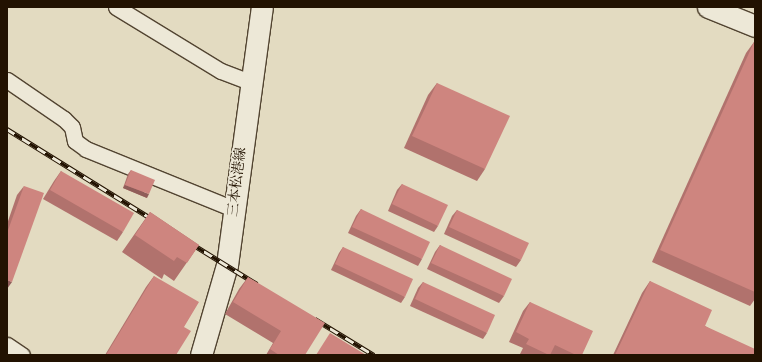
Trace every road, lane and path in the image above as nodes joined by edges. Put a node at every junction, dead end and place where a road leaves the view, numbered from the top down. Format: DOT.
graph roads {
  1 [pos="116,7"];
  2 [pos="262,7"];
  3 [pos="708,7"];
  4 [pos="755,26"];
  5 [pos="7,80"];
  6 [pos="250,82"];
  7 [pos="234,209"];
  8 [pos="7,346"];
  9 [pos="22,355"];
  10 [pos="201,355"];
  1 -- 6 [label="street"];
  2 -- 6 [label="main road, 三本松港線"];
  3 -- 4 [label="main road"];
  5 -- 7 [label="street"];
  6 -- 7 [label="main road, 三本松港線"];
  7 -- 10 [label="main road, 三本松港線"];
  8 -- 9 [label="street"];
}
